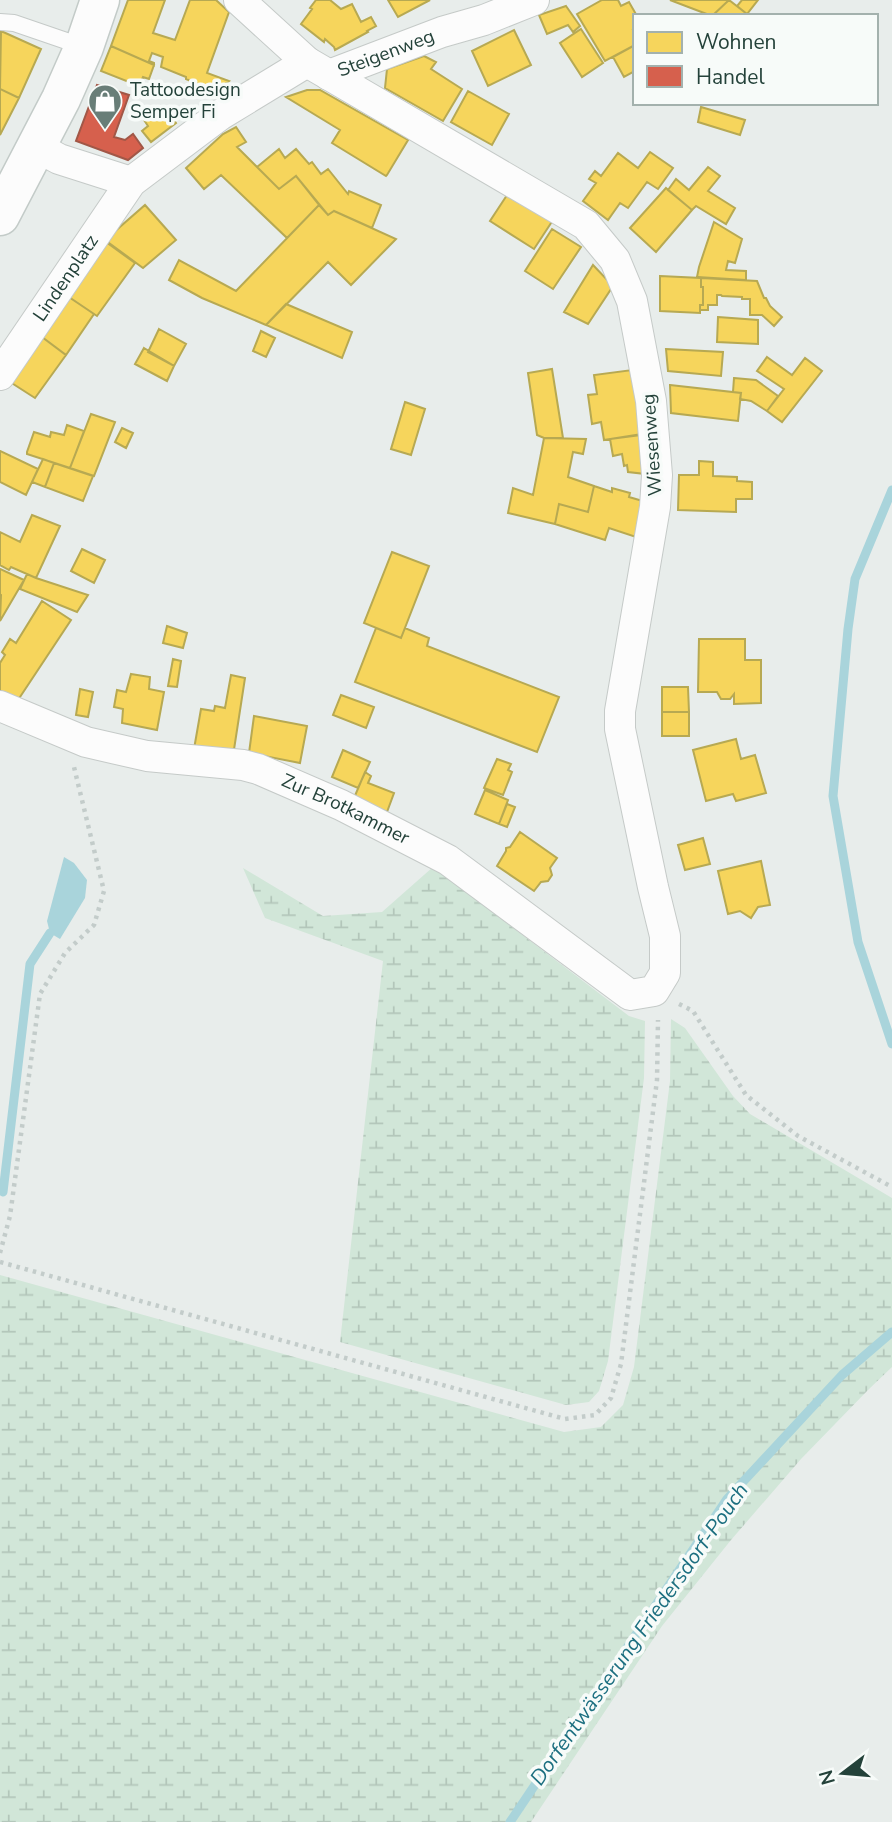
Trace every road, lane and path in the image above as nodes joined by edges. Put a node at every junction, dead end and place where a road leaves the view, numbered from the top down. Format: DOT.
graph roads {
  1 [pos="100,0"];
  2 [pos="239,0"];
  3 [pos="462,0"];
  4 [pos="534,0"];
  5 [pos="0,22"];
  6 [pos="442,32"];
  7 [pos="84,47"];
  8 [pos="318,69"];
  9 [pos="37,147"];
  10 [pos="131,182"];
  11 [pos="0,216"];
  12 [pos="0,375"];
  13 [pos="0,706"];
  14 [pos="86,742"];
  15 [pos="654,991"];
  16 [pos="892,1186"];
  17 [pos="0,1253"];
  18 [pos="0,1262"];
  1 -- 7 [label="main road"];
  2 -- 8 [label="street"];
  3 -- 6 [label="street, Steigenweg"];
  4 -- 6 [label="street, Steigenweg"];
  5 -- 7 [label="lane"];
  6 -- 8 [label="street, Steigenweg"];
  7 -- 9 [label="main road"];
  8 -- 10 [label="street, Lindenplatz"];
  8 -- 15 [label="street, Wiesenweg"];
  9 -- 10 [label="street"];
  9 -- 11 [label="main road"];
  10 -- 12 [label="street, Lindenplatz"];
  13 -- 14 [label="street, Zur Brotkammer"];
  14 -- 15 [label="street, Zur Brotkammer"];
  14 -- 17 [label="path"];
  15 -- 16 [label="path"];
  15 -- 18 [label="path"];
}
